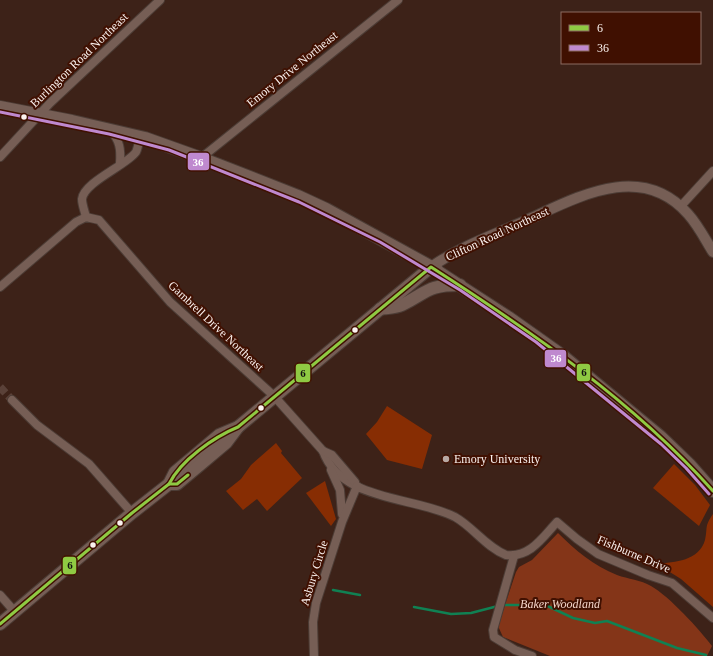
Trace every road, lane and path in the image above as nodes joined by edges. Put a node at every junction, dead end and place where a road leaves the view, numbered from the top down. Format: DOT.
graph roads {
  1 [pos="160,0"];
  2 [pos="398,0"];
  3 [pos="0,107"];
  4 [pos="38,115"];
  5 [pos="110,130"];
  6 [pos="140,137"];
  7 [pos="0,157"];
  8 [pos="201,158"];
  9 [pos="120,164"];
  10 [pos="713,171"];
  11 [pos="681,206"];
  12 [pos="86,217"];
  13 [pos="713,252"];
  14 [pos="432,267"];
  15 [pos="419,277"];
  16 [pos="460,285"];
  17 [pos="0,287"];
  18 [pos="380,309"];
  19 [pos="355,329"];
  20 [pos="278,393"];
  21 [pos="12,400"];
  22 [pos="323,451"];
  23 [pos="326,460"];
  24 [pos="357,486"];
  25 [pos="713,491"];
  26 [pos="132,513"];
  27 [pos="342,522"];
  28 [pos="514,556"];
  29 [pos="0,594"];
  30 [pos="15,612"];
  31 [pos="713,618"];
  32 [pos="0,624"];
  33 [pos="314,656"];
  34 [pos="532,656"];
  1 -- 4 [label="street, Burlington Road Northeast"];
  2 -- 8 [label="street, Emory Drive Northeast"];
  3 -- 4 [label="main road"];
  4 -- 5 [label="main road"];
  4 -- 7 [label="street, Burlington Road Northeast"];
  5 -- 6 [label="main road"];
  5 -- 9 [label="street"];
  6 -- 8 [label="main road"];
  6 -- 9 [label="street"];
  8 -- 14 [label="main road"];
  9 -- 12 [label="street"];
  10 -- 11 [label="street"];
  11 -- 13 [label="street, Clifton Road Northeast"];
  11 -- 14 [label="street, Clifton Road Northeast"];
  12 -- 17 [label="street"];
  12 -- 20 [label="street, Gambrell Drive Northeast"];
  14 -- 15 [label="main road"];
  14 -- 16 [label="main road"];
  15 -- 18 [label="main road"];
  15 -- 19 [label="main road"];
  16 -- 18 [label="main road"];
  16 -- 25 [label="main road"];
  18 -- 19 [label="main road"];
  19 -- 20 [label="main road"];
  20 -- 22 [label="street"];
  20 -- 26 [label="main road"];
  21 -- 26 [label="street"];
  22 -- 23 [label="street"];
  22 -- 24 [label="street"];
  23 -- 24 [label="street"];
  23 -- 27 [label="street, Asbury Circle"];
  24 -- 27 [label="street, Asbury Circle"];
  24 -- 28 [label="street"];
  26 -- 30 [label="main road"];
  27 -- 33 [label="street, Asbury Circle"];
  28 -- 31 [label="street, Fishburne Drive"];
  28 -- 34 [label="street"];
  29 -- 30 [label="street"];
  30 -- 32 [label="main road"];
}
